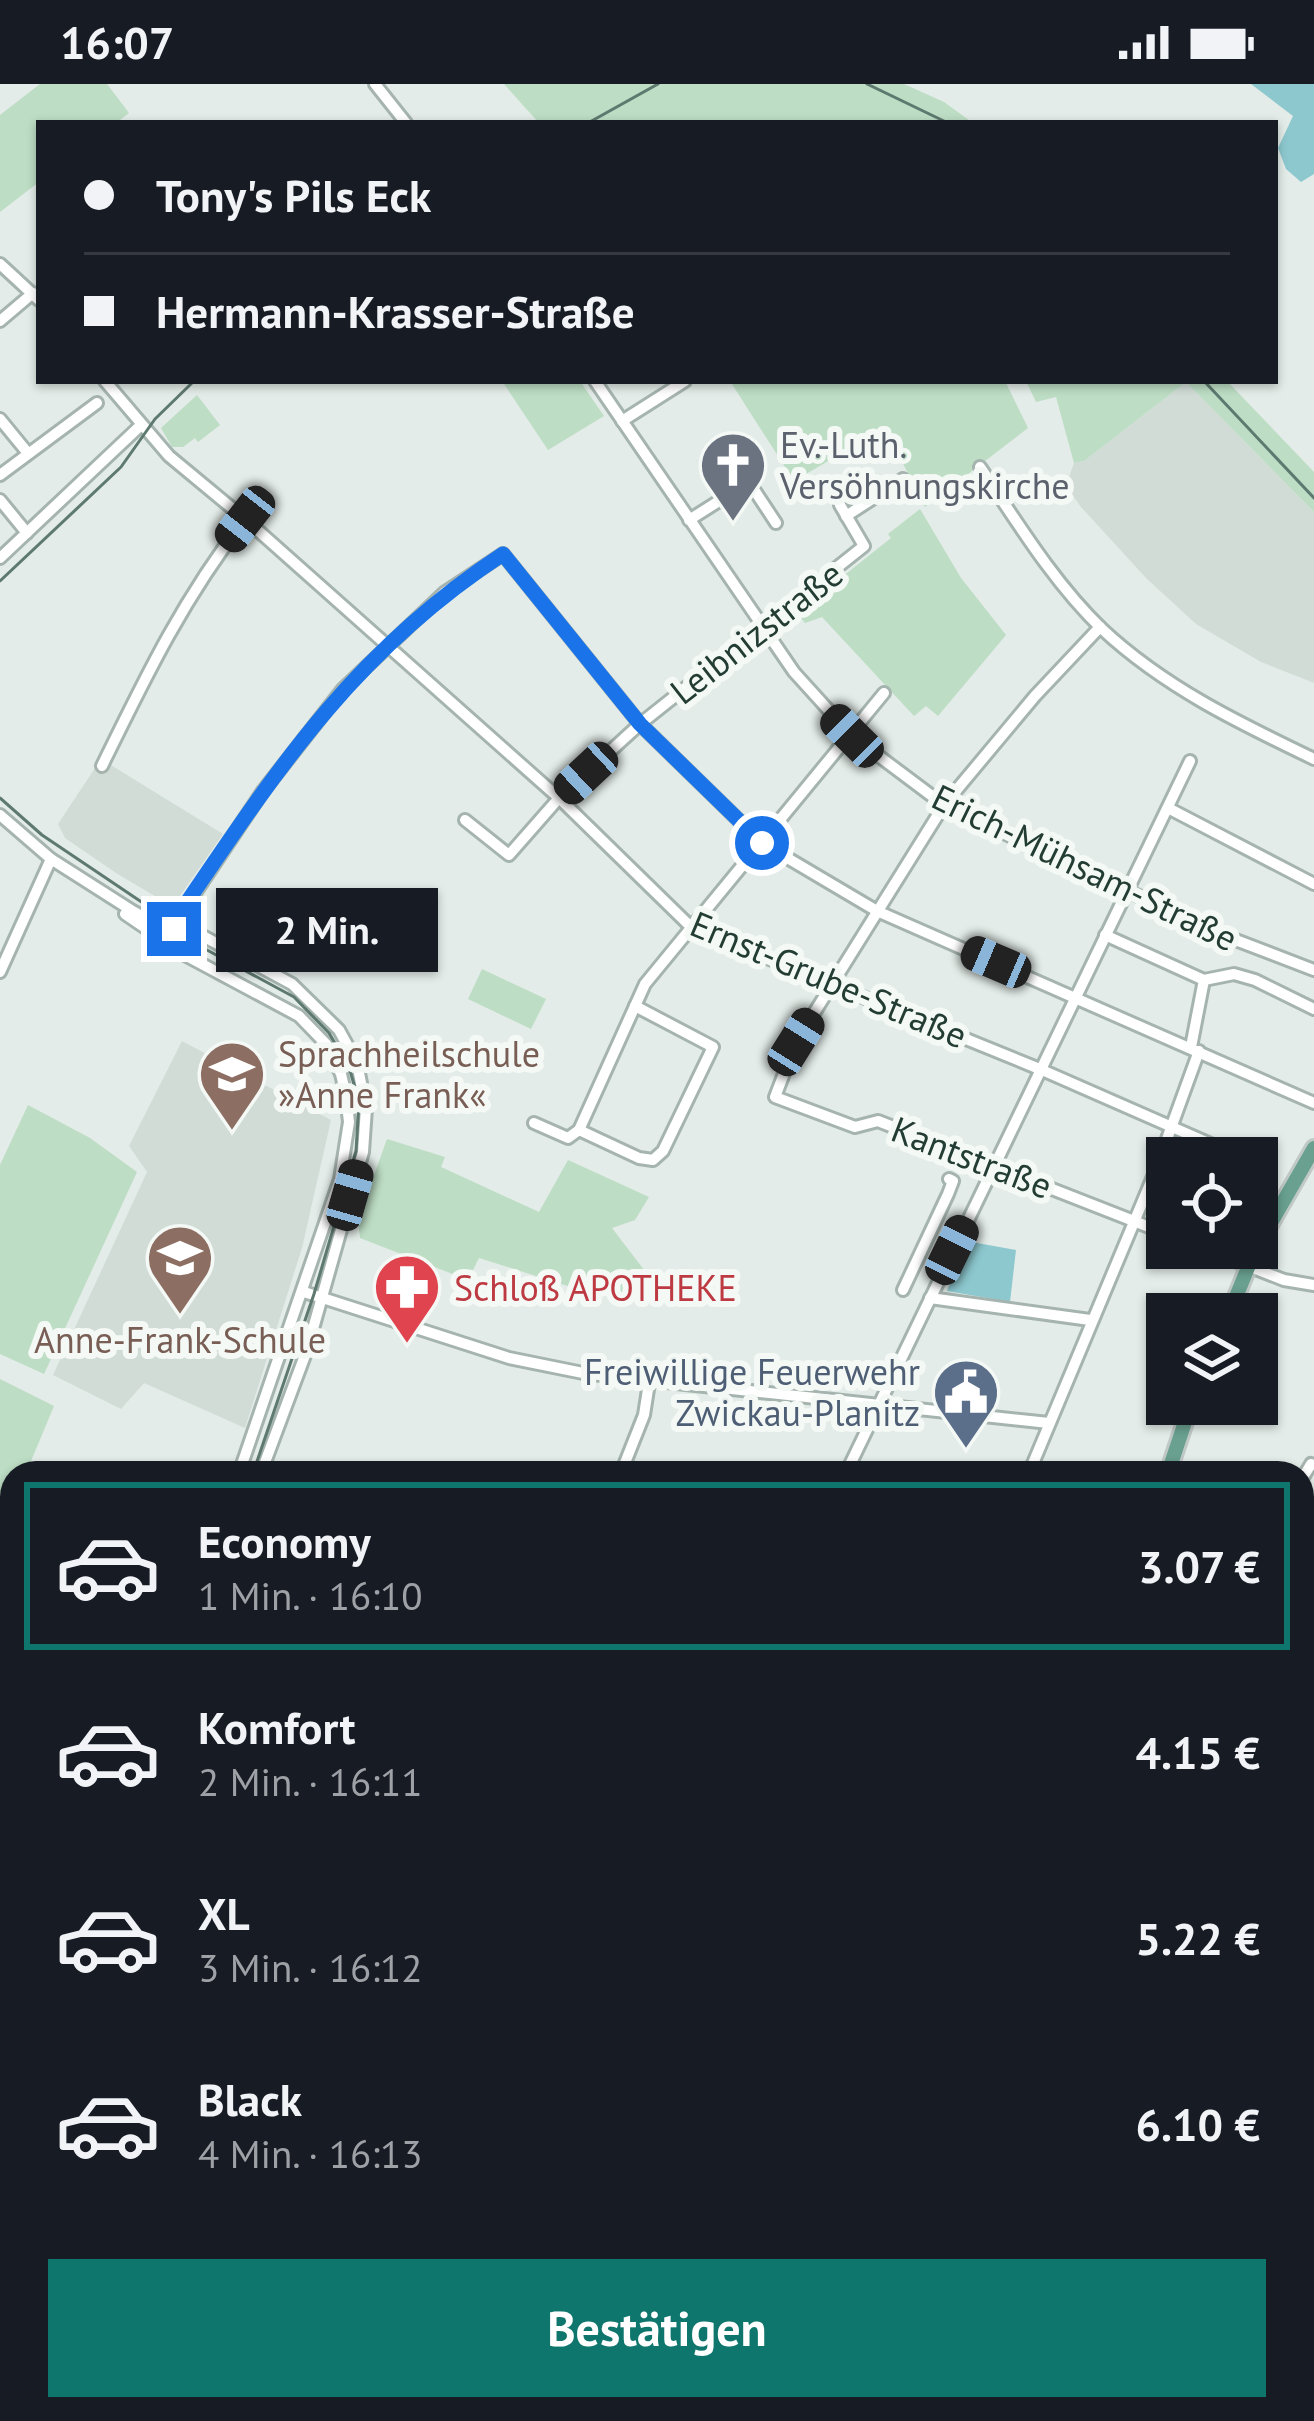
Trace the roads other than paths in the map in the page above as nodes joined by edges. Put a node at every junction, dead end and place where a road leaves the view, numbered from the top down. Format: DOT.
graph roads {
  1 [pos="375,84"];
  2 [pos="404,120"];
  3 [pos="0,264"];
  4 [pos="36,297"];
  5 [pos="0,321"];
  6 [pos="107,384"];
  7 [pos="597,384"];
  8 [pos="680,384"];
  9 [pos="98,403"];
  10 [pos="0,419"];
  11 [pos="622,422"];
  12 [pos="140,426"];
  13 [pos="27,452"];
  14 [pos="980,467"];
  15 [pos="0,475"];
  16 [pos="903,479"];
  17 [pos="0,500"];
  18 [pos="245,519"];
  19 [pos="689,520"];
  20 [pos="776,523"];
  21 [pos="27,533"];
  22 [pos="0,558"];
  23 [pos="1100,627"];
  24 [pos="763,628"];
  25 [pos="387,644"];
  26 [pos="884,693"];
  27 [pos="640,724"];
  28 [pos="852,736"];
  29 [pos="1314,759"];
  30 [pos="1190,761"];
  31 [pos="102,766"];
  32 [pos="559,798"];
  33 [pos="944,805"];
  34 [pos="1168,808"];
  35 [pos="0,815"];
  36 [pos="465,820"];
  37 [pos="762,843"];
  38 [pos="51,859"];
  39 [pos="1314,884"];
  40 [pos="1127,892"];
  41 [pos="110,898"];
  42 [pos="877,911"];
  43 [pos="175,926"];
  44 [pos="691,927"];
  45 [pos="1106,935"];
  46 [pos="163,941"];
  47 [pos="1314,970"];
  48 [pos="0,972"];
  49 [pos="1204,980"];
  50 [pos="832,985"];
  51 [pos="1076,996"];
  52 [pos="635,1006"];
  53 [pos="1314,1009"];
  54 [pos="1195,1049"];
  55 [pos="1042,1070"];
  56 [pos="1314,1103"];
  57 [pos="534,1123"];
  58 [pos="1171,1127"];
  59 [pos="579,1130"];
  60 [pos="1194,1137"];
  61 [pos="1314,1148"];
  62 [pos="994,1164"];
  63 [pos="949,1180"];
  64 [pos="1278,1205"];
  65 [pos="1133,1220"];
  66 [pos="1146,1225"];
  67 [pos="1255,1269"];
  68 [pos="1314,1285"];
  69 [pos="903,1290"];
  70 [pos="304,1292"];
  71 [pos="323,1297"];
  72 [pos="930,1298"];
  73 [pos="1090,1320"];
  74 [pos="649,1383"];
  75 [pos="878,1402"];
  76 [pos="1049,1423"];
  77 [pos="1184,1425"];
  78 [pos="243,1461"];
  79 [pos="266,1461"];
  80 [pos="627,1461"];
  81 [pos="851,1461"];
  82 [pos="1034,1461"];
  83 [pos="1172,1461"];
  1 -- 2 [label="street"];
  3 -- 4 [label="street"];
  4 -- 5 [label="street"];
  6 -- 12 [label="street"];
  7 -- 11 [label="street, Erich-Mühsam-Straße"];
  8 -- 11 [label="street"];
  9 -- 13 [label="street"];
  10 -- 13 [label="street"];
  11 -- 19 [label="street, Erich-Mühsam-Straße"];
  12 -- 18 [label="street, Ernst-Grube-Straße"];
  12 -- 21 [label="street"];
  13 -- 15 [label="street"];
  14 -- 23 [label="street"];
  16 -- 24 [label="street, Leibnizstraße"];
  17 -- 21 [label="street"];
  18 -- 25 [label="street, Ernst-Grube-Straße"];
  18 -- 31 [label="street"];
  19 -- 20 [label="street"];
  19 -- 24 [label="street, Erich-Mühsam-Straße"];
  21 -- 22 [label="street"];
  23 -- 29 [label="street"];
  23 -- 33 [label="street"];
  24 -- 27 [label="street, Leibnizstraße"];
  24 -- 28 [label="street, Erich-Mühsam-Straße"];
  25 -- 27 [label="street"];
  25 -- 32 [label="street, Ernst-Grube-Straße"];
  25 -- 43 [label="street"];
  26 -- 28 [label="street"];
  27 -- 32 [label="street, Leibnizstraße"];
  27 -- 37 [label="street"];
  28 -- 33 [label="street, Erich-Mühsam-Straße"];
  28 -- 37 [label="street"];
  30 -- 34 [label="street"];
  32 -- 36 [label="street, Leibnizstraße"];
  32 -- 44 [label="street, Ernst-Grube-Straße"];
  33 -- 40 [label="street, Erich-Mühsam-Straße"];
  33 -- 42 [label="street"];
  34 -- 39 [label="street"];
  34 -- 40 [label="street"];
  35 -- 38 [label="street"];
  37 -- 42 [label="street"];
  37 -- 44 [label="street"];
  38 -- 41 [label="street"];
  38 -- 48 [label="street"];
  40 -- 45 [label="street"];
  40 -- 47 [label="street, Erich-Mühsam-Straße"];
  41 -- 43 [label="street"];
  41 -- 46 [label="street"];
  42 -- 50 [label="street"];
  42 -- 51 [label="street"];
  43 -- 46 [label="street"];
  43 -- 71 [label="street"];
  44 -- 50 [label="street, Ernst-Grube-Straße"];
  44 -- 52 [label="street"];
  45 -- 49 [label="street"];
  45 -- 51 [label="street"];
  46 -- 70 [label="street"];
  49 -- 53 [label="street"];
  49 -- 54 [label="street"];
  50 -- 55 [label="street, Ernst-Grube-Straße"];
  50 -- 62 [label="street, Kantstraße"];
  51 -- 54 [label="street"];
  51 -- 55 [label="street"];
  52 -- 59 [label="street"];
  52 -- 59 [label="street"];
  54 -- 56 [label="street"];
  54 -- 58 [label="street"];
  55 -- 58 [label="street, Ernst-Grube-Straße"];
  55 -- 62 [label="street"];
  57 -- 59 [label="street"];
  58 -- 60 [label="street, Ernst-Grube-Straße"];
  58 -- 65 [label="street"];
  61 -- 64 [label="main road"];
  62 -- 65 [label="street, Kantstraße"];
  62 -- 72 [label="street"];
  63 -- 69 [label="street"];
  65 -- 66 [label="street, Kantstraße"];
  65 -- 73 [label="street"];
  67 -- 68 [label="street"];
  70 -- 71 [label="street"];
  70 -- 78 [label="street"];
  71 -- 74 [label="street"];
  71 -- 79 [label="street"];
  72 -- 73 [label="street"];
  72 -- 75 [label="street"];
  73 -- 76 [label="street"];
  74 -- 75 [label="street"];
  74 -- 80 [label="street"];
  75 -- 76 [label="street"];
  75 -- 81 [label="street"];
  76 -- 82 [label="street"];
  77 -- 83 [label="main road"];
}
